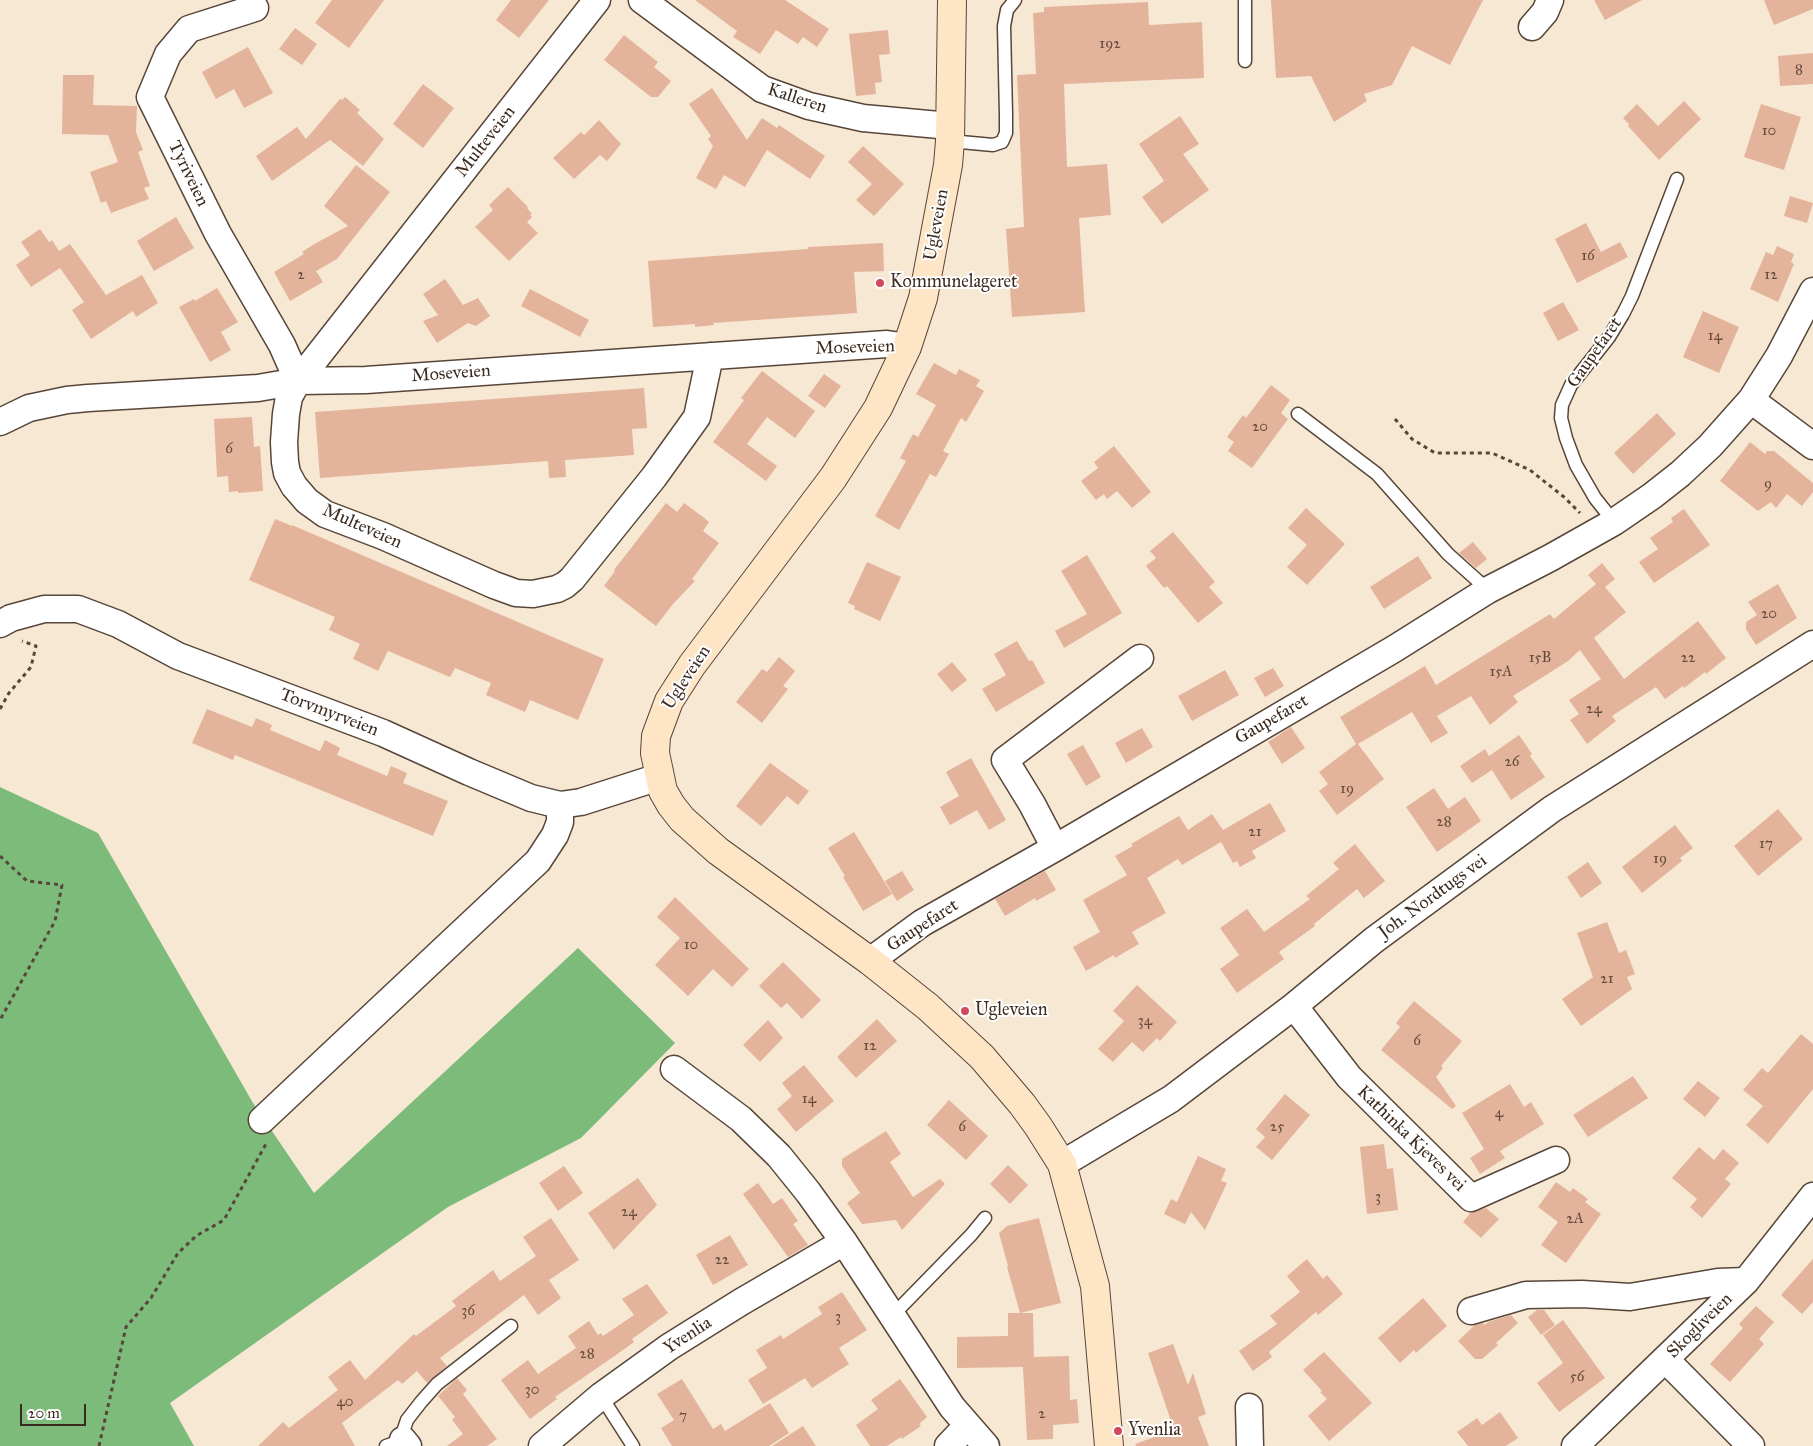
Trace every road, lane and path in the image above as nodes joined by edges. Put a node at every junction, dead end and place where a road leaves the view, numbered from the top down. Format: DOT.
graph roads {
  1 [pos="597,0"];
  2 [pos="642,0"];
  3 [pos="952,0"];
  4 [pos="1015,0"];
  5 [pos="1245,0"];
  6 [pos="1550,0"];
  7 [pos="255,8"];
  8 [pos="1532,27"];
  9 [pos="1245,61"];
  10 [pos="950,134"];
  11 [pos="1677,179"];
  12 [pos="1813,290"];
  13 [pos="907,347"];
  14 [pos="710,356"];
  15 [pos="298,381"];
  16 [pos="1750,400"];
  17 [pos="1298,414"];
  18 [pos="1395,419"];
  19 [pos="0,422"];
  20 [pos="1813,446"];
  21 [pos="1606,526"];
  22 [pos="1488,590"];
  23 [pos="9,632"];
  24 [pos="1813,644"];
  25 [pos="1140,658"];
  26 [pos="0,710"];
  27 [pos="659,777"];
  28 [pos="560,805"];
  29 [pos="1055,848"];
  30 [pos="0,856"];
  31 [pos="870,961"];
  32 [pos="1294,1006"];
  33 [pos="0,1020"];
  34 [pos="674,1069"];
  35 [pos="262,1120"];
  36 [pos="1556,1160"];
  37 [pos="1062,1164"];
  38 [pos="1813,1196"];
  39 [pos="985,1218"];
  40 [pos="844,1242"];
  41 [pos="1746,1281"];
  42 [pos="1470,1311"];
  43 [pos="892,1316"];
  44 [pos="511,1326"];
  45 [pos="1666,1360"];
  46 [pos="601,1396"];
  47 [pos="1249,1407"];
  48 [pos="967,1426"];
  49 [pos="399,1444"];
  50 [pos="99,1446"];
  51 [pos="542,1446"];
  52 [pos="633,1446"];
  53 [pos="948,1446"];
  54 [pos="986,1446"];
  55 [pos="1108,1446"];
  56 [pos="1250,1446"];
  57 [pos="1575,1446"];
  58 [pos="1751,1446"];
  1 -- 15 [label="street, Multeveien"];
  2 -- 10 [label="street, Kalleren"];
  3 -- 10 [label="street, Ugleveien"];
  4 -- 10 [label="lane"];
  5 -- 9 [label="lane"];
  6 -- 8 [label="street"];
  7 -- 15 [label="street, Tyriveien"];
  10 -- 13 [label="street, Ugleveien"];
  11 -- 21 [label="lane, Gaupefaret"];
  12 -- 16 [label="street, Gaupefaret"];
  13 -- 14 [label="street, Moseveien"];
  13 -- 27 [label="street, Ugleveien"];
  14 -- 15 [label="street, Moseveien"];
  14 -- 15 [label="street, Multeveien"];
  15 -- 19 [label="street, Moseveien"];
  16 -- 20 [label="street"];
  16 -- 21 [label="street, Gaupefaret"];
  17 -- 22 [label="lane"];
  18 -- 21 [label="path"];
  21 -- 22 [label="street, Gaupefaret"];
  22 -- 29 [label="street, Gaupefaret"];
  23 -- 26 [label="path"];
  23 -- 28 [label="street, Torvmyrveien"];
  24 -- 32 [label="street, Joh. Nordtugs vei"];
  25 -- 29 [label="street"];
  27 -- 28 [label="street, Torvmyrveien"];
  27 -- 31 [label="street, Ugleveien"];
  28 -- 35 [label="street"];
  29 -- 31 [label="street, Gaupefaret"];
  30 -- 33 [label="path"];
  31 -- 37 [label="street, Ugleveien"];
  32 -- 36 [label="street, Kathinka Kjeves vei"];
  32 -- 37 [label="street, Joh. Nordtugs vei"];
  34 -- 40 [label="street"];
  35 -- 50 [label="path"];
  37 -- 55 [label="street, Ugleveien"];
  38 -- 41 [label="street, Skogliveien"];
  39 -- 43 [label="lane"];
  40 -- 43 [label="street"];
  40 -- 46 [label="street, Yvenlia"];
  41 -- 42 [label="street"];
  41 -- 45 [label="street, Skogliveien"];
  43 -- 48 [label="street"];
  44 -- 49 [label="lane"];
  45 -- 57 [label="street, Skogliveien"];
  45 -- 58 [label="street"];
  46 -- 51 [label="street, Yvenlia"];
  46 -- 52 [label="lane"];
  47 -- 56 [label="street"];
  48 -- 53 [label="street"];
  48 -- 54 [label="street"];
}
